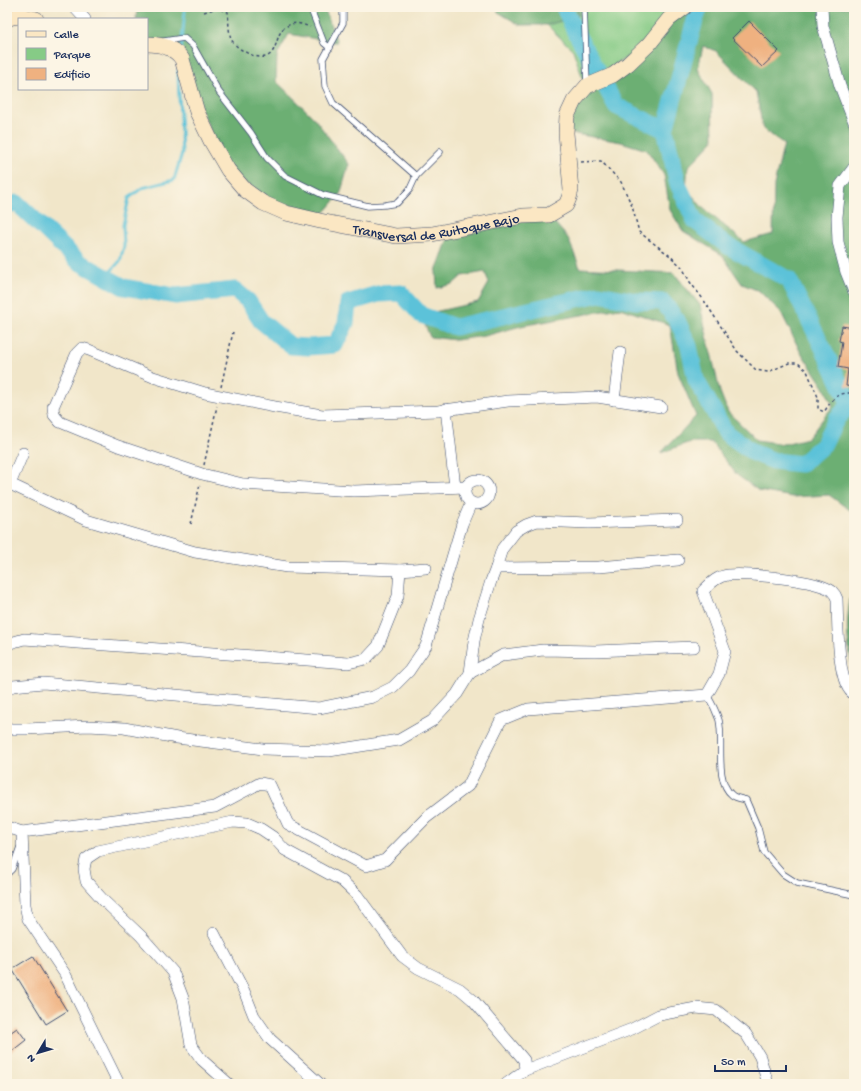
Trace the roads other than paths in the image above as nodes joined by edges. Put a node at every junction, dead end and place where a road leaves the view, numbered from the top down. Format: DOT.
graph roads {
  1 [pos="74,7"];
  2 [pos="310,7"];
  3 [pos="343,7"];
  4 [pos="584,7"];
  5 [pos="685,7"];
  6 [pos="822,7"];
  7 [pos="33,18"];
  8 [pos="84,18"];
  9 [pos="7,19"];
  10 [pos="148,44"];
  11 [pos="330,48"];
  12 [pos="587,86"];
  13 [pos="854,122"];
  14 [pos="440,152"];
  15 [pos="854,167"];
  16 [pos="416,176"];
  17 [pos="854,292"];
  18 [pos="620,352"];
  19 [pos="614,400"];
  20 [pos="661,407"];
  21 [pos="446,409"];
  22 [pos="23,453"];
  23 [pos="460,487"];
  24 [pos="471,503"];
  25 [pos="677,520"];
  26 [pos="678,560"];
  27 [pos="426,568"];
  28 [pos="496,568"];
  29 [pos="400,570"];
  30 [pos="7,644"];
  31 [pos="694,647"];
  32 [pos="470,673"];
  33 [pos="7,689"];
  34 [pos="853,694"];
  35 [pos="707,695"];
  36 [pos="7,727"];
  37 [pos="7,828"];
  38 [pos="22,836"];
  39 [pos="7,874"];
  40 [pos="854,895"];
  41 [pos="214,933"];
  42 [pos="525,1070"];
  43 [pos="119,1084"];
  44 [pos="229,1084"];
  45 [pos="320,1084"];
  46 [pos="506,1084"];
  47 [pos="768,1084"];
  1 -- 8 [label="street"];
  2 -- 11 [label="lane"];
  3 -- 11 [label="lane"];
  4 -- 12 [label="lane"];
  5 -- 12 [label="street, Transversal de Ruitoque Bajo"];
  6 -- 13 [label="street"];
  7 -- 9 [label="street"];
  10 -- 12 [label="street, Transversal de Ruitoque Bajo"];
  10 -- 16 [label="lane"];
  11 -- 16 [label="lane"];
  14 -- 16 [label="lane"];
  15 -- 17 [label="street"];
  18 -- 19 [label="street"];
  19 -- 20 [label="street"];
  19 -- 21 [label="street"];
  21 -- 23 [label="street"];
  21 -- 23 [label="street"];
  22 -- 29 [label="street"];
  23 -- 24 [label="street"];
  23 -- 24 [label="street"];
  24 -- 33 [label="street"];
  25 -- 28 [label="street"];
  26 -- 28 [label="street"];
  27 -- 29 [label="street"];
  28 -- 32 [label="street"];
  29 -- 30 [label="street"];
  31 -- 32 [label="street"];
  32 -- 36 [label="street"];
  34 -- 35 [label="street"];
  35 -- 38 [label="street"];
  35 -- 40 [label="lane"];
  37 -- 38 [label="street"];
  38 -- 39 [label="lane"];
  38 -- 43 [label="street"];
  41 -- 45 [label="street"];
  42 -- 44 [label="street"];
  42 -- 46 [label="street"];
  42 -- 47 [label="street"];
}
